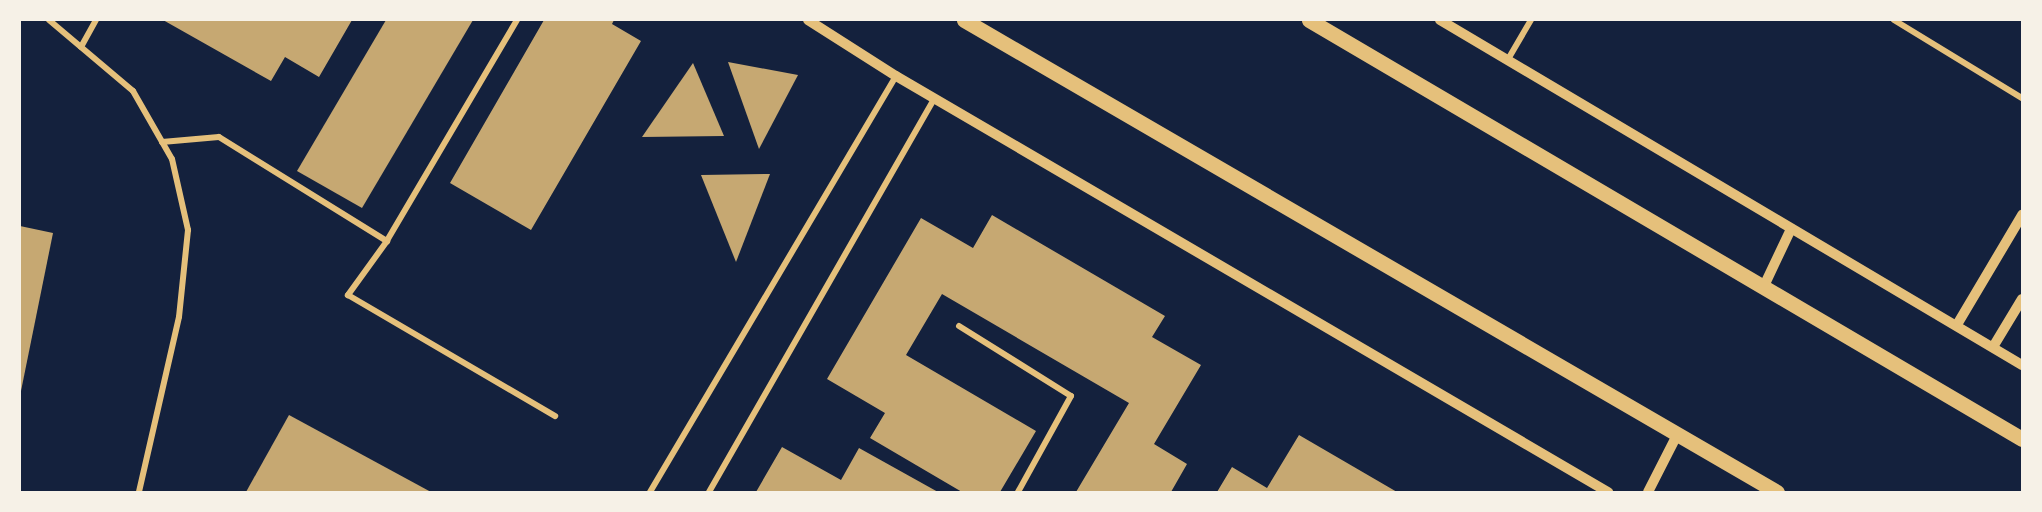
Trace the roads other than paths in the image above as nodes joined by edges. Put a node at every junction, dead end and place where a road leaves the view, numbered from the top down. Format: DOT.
graph roads {
  1 [pos="49,20"];
  2 [pos="96,20"];
  3 [pos="517,20"];
  4 [pos="807,20"];
  5 [pos="964,20"];
  6 [pos="1309,20"];
  7 [pos="1440,20"];
  8 [pos="1531,20"];
  9 [pos="1894,20"];
  10 [pos="81,47"];
  11 [pos="1507,61"];
  12 [pos="896,76"];
  13 [pos="935,98"];
  14 [pos="2022,98"];
  15 [pos="162,142"];
  16 [pos="2022,215"];
  17 [pos="1791,230"];
  18 [pos="387,241"];
  19 [pos="1764,286"];
  20 [pos="2022,299"];
  21 [pos="1958,323"];
  22 [pos="959,326"];
  23 [pos="1993,347"];
  24 [pos="2022,365"];
  25 [pos="555,416"];
  26 [pos="1677,435"];
  27 [pos="2022,439"];
  28 [pos="139,492"];
  29 [pos="650,492"];
  30 [pos="709,492"];
  31 [pos="1018,492"];
  32 [pos="1608,492"];
  33 [pos="1648,492"];
  34 [pos="1777,492"];
  1 -- 10 [label="street"];
  2 -- 10 [label="street"];
  3 -- 18 [label="street"];
  4 -- 12 [label="street"];
  5 -- 26 [label="main road"];
  6 -- 19 [label="main road"];
  7 -- 11 [label="street"];
  8 -- 11 [label="street"];
  9 -- 14 [label="street"];
  10 -- 15 [label="street"];
  11 -- 17 [label="street"];
  12 -- 13 [label="street"];
  12 -- 29 [label="street"];
  13 -- 30 [label="street"];
  13 -- 32 [label="street"];
  15 -- 18 [label="street"];
  15 -- 28 [label="street"];
  16 -- 21 [label="street"];
  17 -- 19 [label="street"];
  17 -- 21 [label="street"];
  18 -- 25 [label="street"];
  19 -- 27 [label="main road"];
  20 -- 23 [label="street"];
  21 -- 23 [label="street"];
  22 -- 31 [label="street"];
  23 -- 24 [label="street"];
  26 -- 33 [label="street"];
  26 -- 34 [label="main road"];
}
